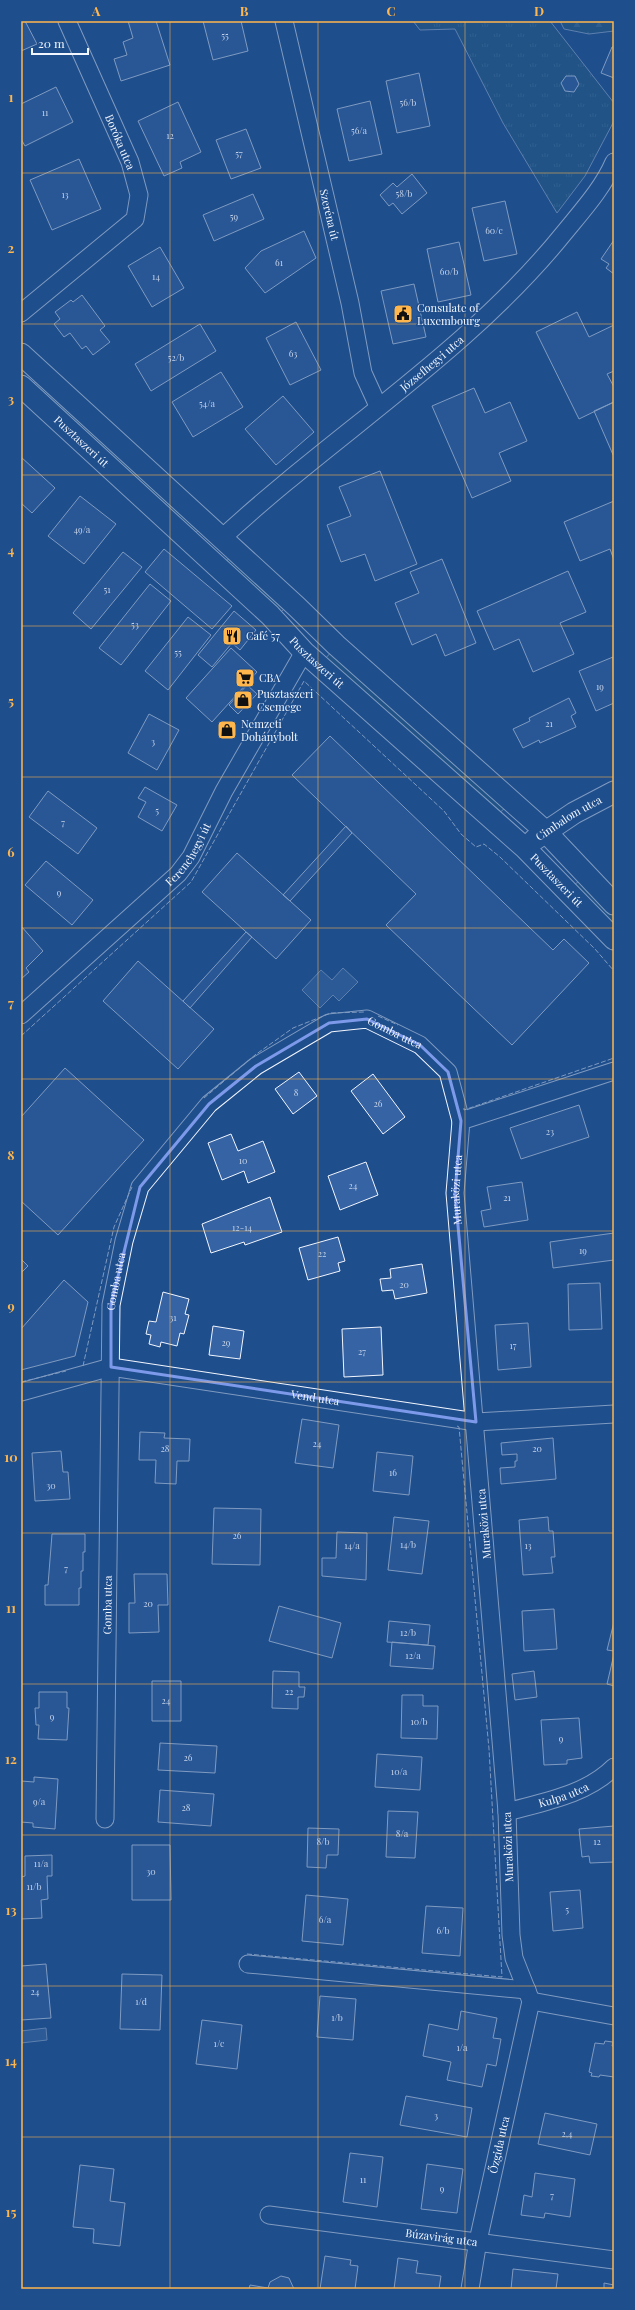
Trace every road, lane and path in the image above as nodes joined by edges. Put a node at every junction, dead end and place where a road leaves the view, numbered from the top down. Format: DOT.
graph roads {
  1 [pos="67,21"];
  2 [pos="284,21"];
  3 [pos="613,168"];
  4 [pos="21,313"];
  5 [pos="21,354"];
  6 [pos="21,386"];
  7 [pos="378,406"];
  8 [pos="222,538"];
  9 [pos="203,554"];
  10 [pos="322,632"];
  11 [pos="304,652"];
  12 [pos="614,792"];
  13 [pos="545,832"];
  14 [pos="525,848"];
  15 [pos="614,904"];
  16 [pos="614,939"];
  17 [pos="21,1015"];
  18 [pos="614,1071"];
  19 [pos="461,1121"];
  20 [pos="111,1367"];
  21 [pos="21,1392"];
  22 [pos="614,1414"];
  23 [pos="476,1422"];
  24 [pos="614,1767"];
  25 [pos="507,1812"];
  26 [pos="105,1819"];
  27 [pos="248,1964"];
  28 [pos="529,1996"];
  29 [pos="614,2016"];
  30 [pos="269,2215"];
  31 [pos="478,2241"];
  32 [pos="614,2260"];
  33 [pos="470,2289"];
  1 -- 4 [label="street, Boróka utca"];
  2 -- 7 [label="street, Szeréna út"];
  3 -- 7 [label="street, Józsefhegyi utca"];
  5 -- 8 [label="street, Pusztaszeri út"];
  6 -- 9 [label="street, Pusztaszeri út"];
  7 -- 8 [label="street, Józsefhegyi utca"];
  8 -- 9 [label="street"];
  8 -- 10 [label="street, Pusztaszeri út"];
  9 -- 11 [label="street, Pusztaszeri út"];
  10 -- 11 [label="street"];
  10 -- 13 [label="street, Pusztaszeri út"];
  11 -- 14 [label="street, Pusztaszeri út"];
  11 -- 17 [label="street, Ferenchegyi út"];
  12 -- 13 [label="street, Cimbalom utca"];
  13 -- 14 [label="street, Cimbalom utca"];
  13 -- 15 [label="street, Pusztaszeri út"];
  14 -- 16 [label="street, Pusztaszeri út"];
  18 -- 19 [label="street"];
  19 -- 20 [label="street, Gomba utca"];
  19 -- 23 [label="street, Muraközi utca"];
  20 -- 21 [label="street, Vend utca"];
  20 -- 23 [label="street, Vend utca"];
  20 -- 26 [label="street, Gomba utca"];
  22 -- 23 [label="street, Vend utca"];
  23 -- 25 [label="street, Muraközi utca"];
  24 -- 25 [label="street, Kulpa utca"];
  25 -- 28 [label="street, Muraközi utca"];
  27 -- 28 [label="street"];
  28 -- 29 [label="street"];
  28 -- 31 [label="street, Őzgida utca"];
  30 -- 31 [label="street, Búzavirág utca"];
  31 -- 32 [label="street, Búzavirág utca"];
  31 -- 33 [label="street, Őzgida utca"];
}
